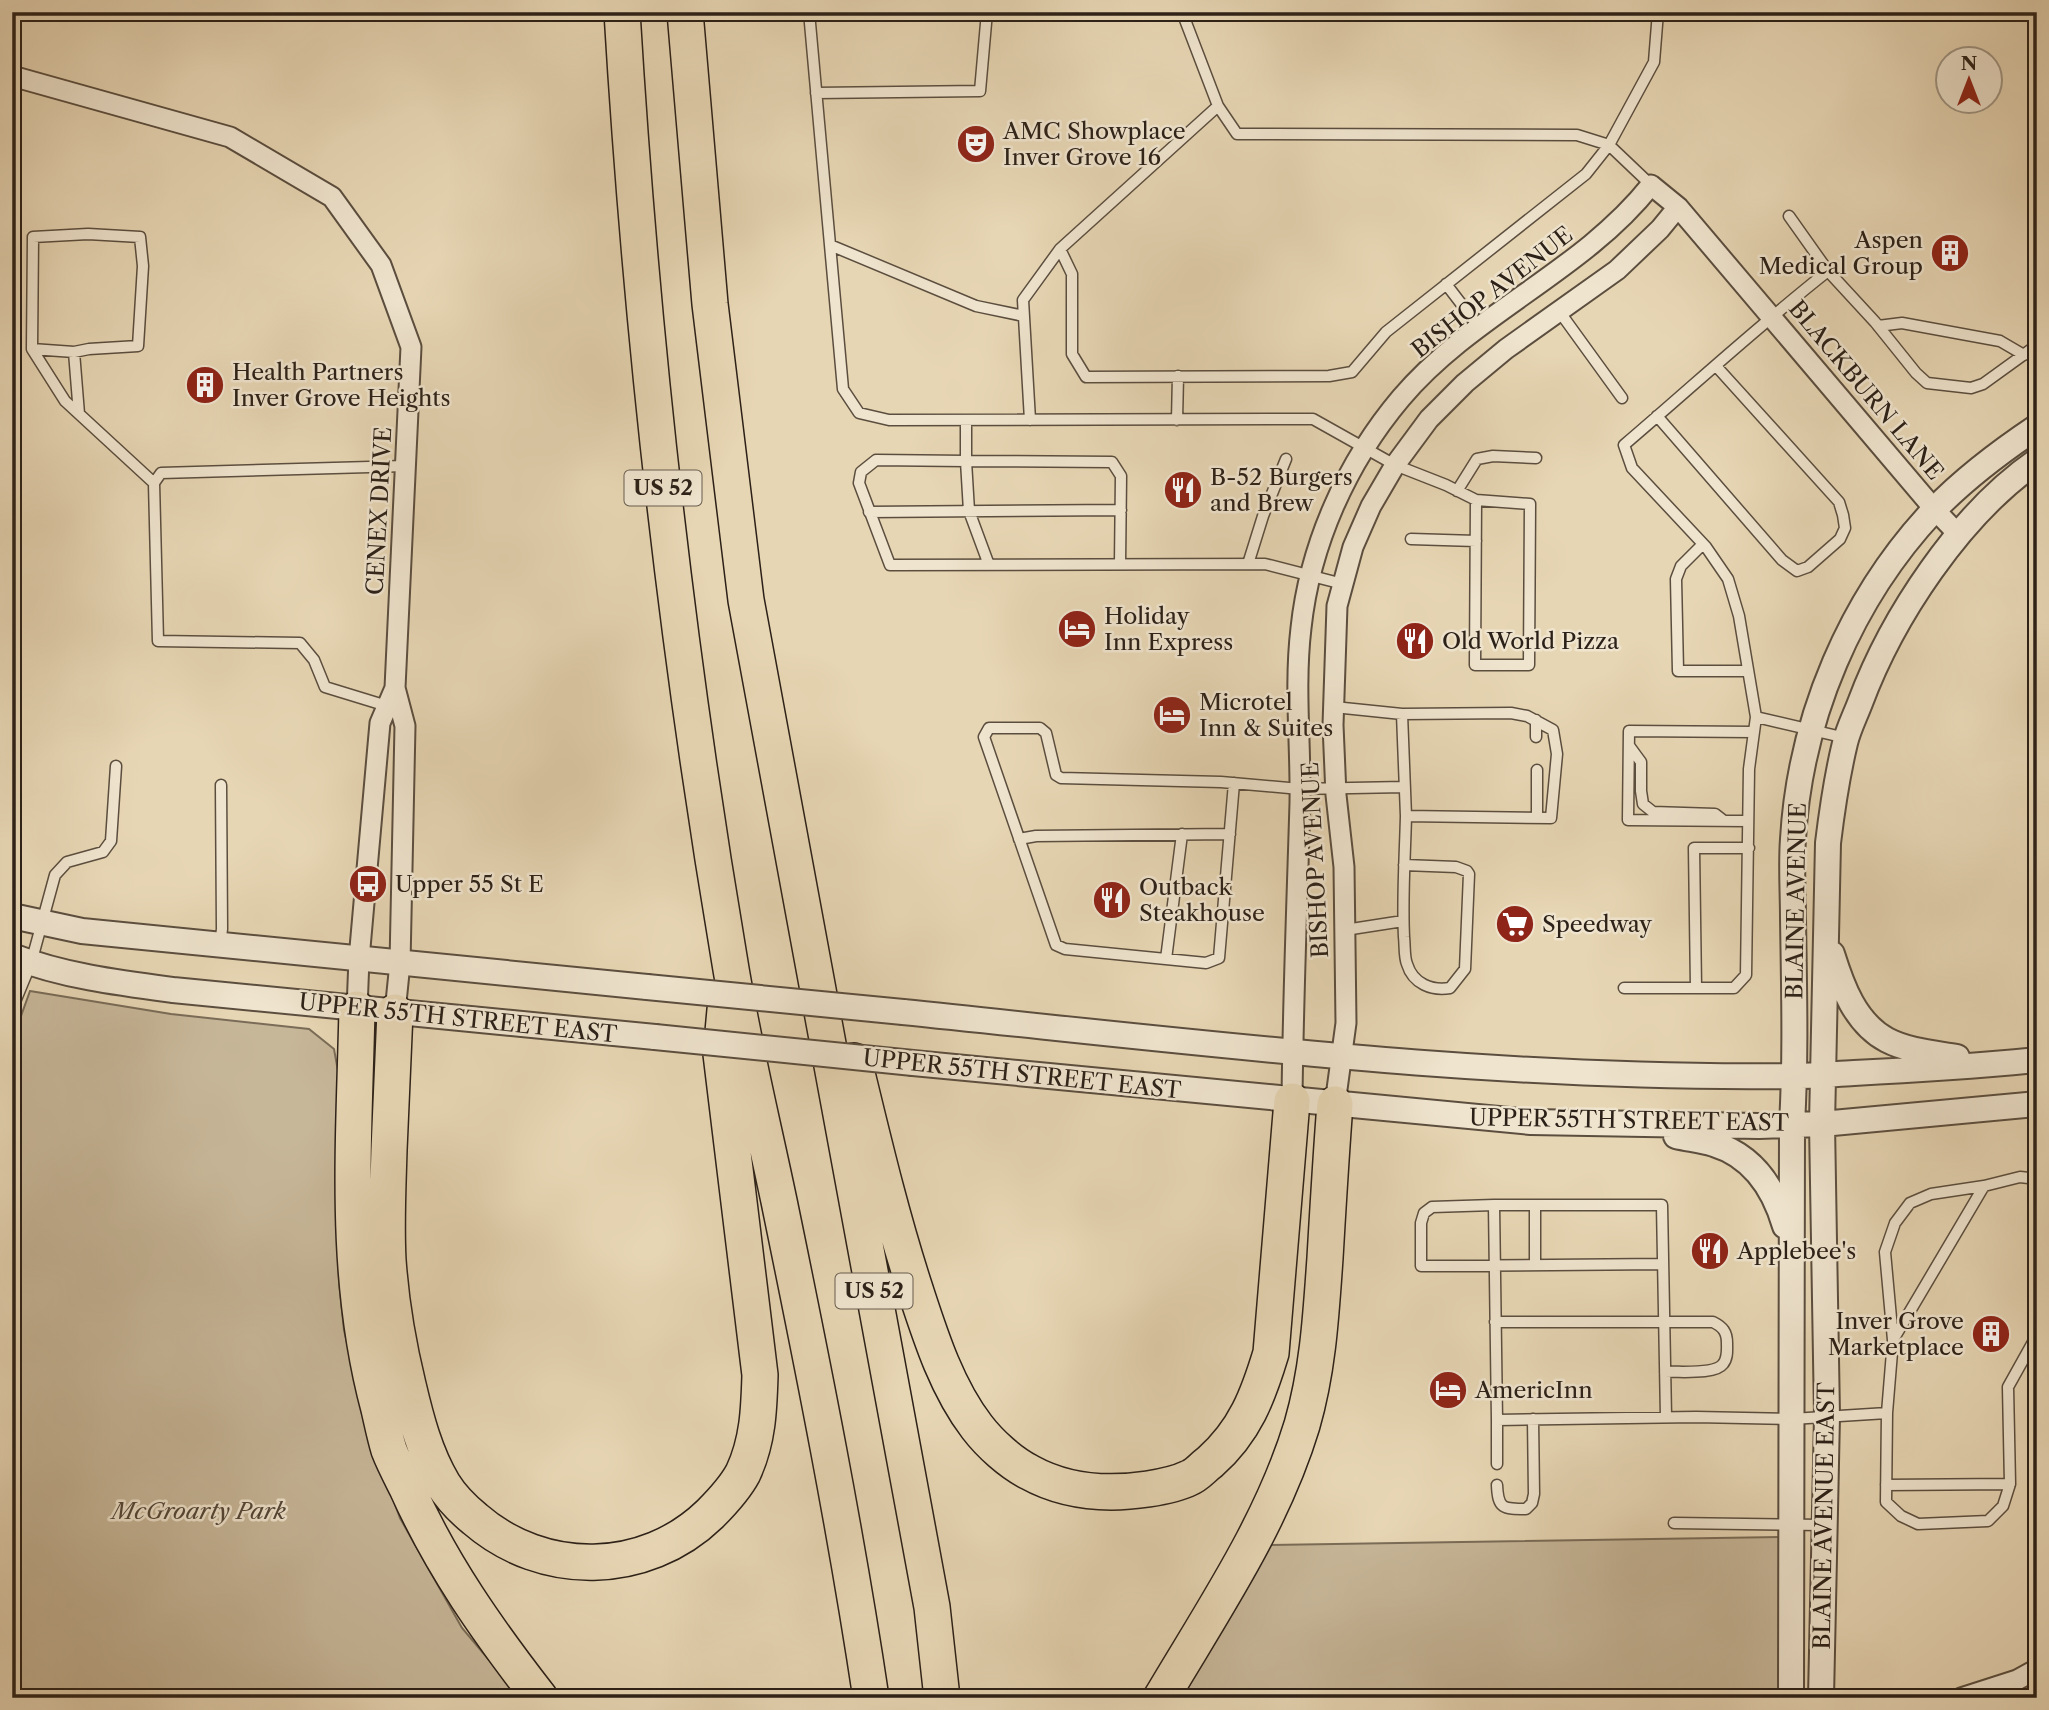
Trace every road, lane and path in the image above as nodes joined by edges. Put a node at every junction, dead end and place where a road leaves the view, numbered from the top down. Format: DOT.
graph roads {
  1 [pos="622,12"];
  2 [pos="685,12"];
  3 [pos="809,12"];
  4 [pos="987,12"];
  5 [pos="1182,12"];
  6 [pos="1658,12"];
  7 [pos="12,76"];
  8 [pos="816,93"];
  9 [pos="1218,106"];
  10 [pos="1609,145"];
  11 [pos="1651,185"];
  12 [pos="1678,206"];
  13 [pos="1789,216"];
  14 [pos="830,245"];
  15 [pos="1059,249"];
  16 [pos="1828,271"];
  17 [pos="1446,284"];
  18 [pos="1559,311"];
  19 [pos="1024,316"];
  20 [pos="1771,316"];
  21 [pos="1878,326"];
  22 [pos="1479,327"];
  23 [pos="2037,345"];
  24 [pos="32,349"];
  25 [pos="74,352"];
  26 [pos="2024,355"];
  27 [pos="1716,366"];
  28 [pos="1178,376"];
  29 [pos="1622,398"];
  30 [pos="79,414"];
  31 [pos="1657,416"];
  32 [pos="966,420"];
  33 [pos="1030,420"];
  34 [pos="1177,420"];
  35 [pos="2037,427"];
  36 [pos="1365,447"];
  37 [pos="1536,458"];
  38 [pos="1286,460"];
  39 [pos="966,461"];
  40 [pos="2037,461"];
  41 [pos="405,466"];
  42 [pos="1395,466"];
  43 [pos="153,483"];
  44 [pos="1457,491"];
  45 [pos="1476,500"];
  46 [pos="1121,510"];
  47 [pos="1935,510"];
  48 [pos="969,511"];
  49 [pos="869,512"];
  50 [pos="1959,535"];
  51 [pos="1411,539"];
  52 [pos="1476,541"];
  53 [pos="1703,544"];
  54 [pos="1121,564"];
  55 [pos="1248,564"];
  56 [pos="989,565"];
  57 [pos="1310,576"];
  58 [pos="1343,584"];
  59 [pos="1748,671"];
  60 [pos="391,697"];
  61 [pos="1334,706"];
  62 [pos="1402,714"];
  63 [pos="1756,717"];
  64 [pos="1536,720"];
  65 [pos="1812,729"];
  66 [pos="1754,733"];
  67 [pos="1536,737"];
  68 [pos="1846,738"];
  69 [pos="1629,746"];
  70 [pos="116,766"];
  71 [pos="1536,770"];
  72 [pos="1234,783"];
  73 [pos="221,785"];
  74 [pos="1404,787"];
  75 [pos="1336,788"];
  76 [pos="1300,789"];
  77 [pos="1406,816"];
  78 [pos="1537,818"];
  79 [pos="1724,821"];
  80 [pos="1748,821"];
  81 [pos="1182,834"];
  82 [pos="1230,834"];
  83 [pos="1019,839"];
  84 [pos="1749,848"];
  85 [pos="1404,865"];
  86 [pos="799,884"];
  87 [pos="12,916"];
  88 [pos="1403,921"];
  89 [pos="42,924"];
  90 [pos="1345,929"];
  91 [pos="1826,936"];
  92 [pos="220,945"];
  93 [pos="359,959"];
  94 [pos="1166,959"];
  95 [pos="22,960"];
  96 [pos="729,961"];
  97 [pos="400,963"];
  98 [pos="1624,988"];
  99 [pos="1696,988"];
  100 [pos="12,1009"];
  101 [pos="358,1009"];
  102 [pos="395,1012"];
  103 [pos="1293,1051"];
  104 [pos="1343,1056"];
  105 [pos="2037,1060"];
  106 [pos="1999,1064"];
  107 [pos="1823,1075"];
  108 [pos="1795,1076"];
  109 [pos="1292,1101"];
  110 [pos="1335,1104"];
  111 [pos="2037,1104"];
  112 [pos="1610,1124"];
  113 [pos="1792,1124"];
  114 [pos="1822,1124"];
  115 [pos="2037,1179"];
  116 [pos="1984,1186"];
  117 [pos="1494,1205"];
  118 [pos="1535,1205"];
  119 [pos="1792,1250"];
  120 [pos="1663,1264"];
  121 [pos="1494,1265"];
  122 [pos="1535,1265"];
  123 [pos="1495,1322"];
  124 [pos="1664,1322"];
  125 [pos="2037,1335"];
  126 [pos="1893,1340"];
  127 [pos="1665,1372"];
  128 [pos="1887,1413"];
  129 [pos="1826,1416"];
  130 [pos="1666,1417"];
  131 [pos="1533,1419"];
  132 [pos="1792,1419"];
  133 [pos="1497,1420"];
  134 [pos="1497,1464"];
  135 [pos="2010,1484"];
  136 [pos="1497,1485"];
  137 [pos="1886,1485"];
  138 [pos="1674,1523"];
  139 [pos="1792,1525"];
  140 [pos="1825,1525"];
  141 [pos="2037,1669"];
  142 [pos="540,1698"];
  143 [pos="871,1698"];
  144 [pos="942,1698"];
  145 [pos="1161,1698"];
  146 [pos="1791,1698"];
  147 [pos="1821,1698"];
  148 [pos="1961,1698"];
  1 -- 96 [label="highway, US 52"];
  2 -- 86 [label="highway, US 52"];
  3 -- 8 [label="lane"];
  4 -- 8 [label="lane"];
  5 -- 9 [label="lane"];
  6 -- 10 [label="lane"];
  7 -- 41 [label="street, CENEX DRIVE"];
  8 -- 14 [label="lane"];
  9 -- 10 [label="lane"];
  9 -- 15 [label="lane"];
  10 -- 11 [label="lane"];
  10 -- 17 [label="lane"];
  11 -- 12 [label="street, BLACKBURN LANE"];
  11 -- 22 [label="street, BISHOP AVENUE"];
  12 -- 18 [label="street, BISHOP AVENUE"];
  12 -- 20 [label="street, BLACKBURN LANE"];
  13 -- 16 [label="lane"];
  14 -- 19 [label="lane"];
  14 -- 32 [label="lane"];
  15 -- 19 [label="lane"];
  15 -- 28 [label="lane"];
  16 -- 20 [label="lane"];
  16 -- 21 [label="lane"];
  17 -- 22 [label="lane"];
  17 -- 28 [label="lane"];
  18 -- 29 [label="lane"];
  18 -- 42 [label="street, BISHOP AVENUE"];
  19 -- 33 [label="lane"];
  20 -- 27 [label="lane"];
  20 -- 47 [label="street, BLACKBURN LANE"];
  21 -- 26 [label="lane"];
  21 -- 26 [label="lane"];
  22 -- 36 [label="street, BISHOP AVENUE"];
  23 -- 26 [label="lane"];
  24 -- 25 [label="lane"];
  24 -- 25 [label="lane"];
  24 -- 30 [label="lane"];
  25 -- 30 [label="lane"];
  27 -- 31 [label="lane"];
  27 -- 31 [label="lane"];
  28 -- 34 [label="lane"];
  30 -- 43 [label="lane"];
  31 -- 53 [label="lane"];
  32 -- 33 [label="lane"];
  32 -- 39 [label="lane"];
  33 -- 34 [label="lane"];
  34 -- 36 [label="lane"];
  35 -- 47 [label="street, BLAINE AVENUE"];
  36 -- 42 [label="lane"];
  36 -- 57 [label="street, BISHOP AVENUE"];
  37 -- 44 [label="lane"];
  38 -- 55 [label="lane"];
  39 -- 46 [label="lane"];
  39 -- 48 [label="lane"];
  39 -- 49 [label="lane"];
  40 -- 50 [label="street, BLAINE AVENUE"];
  41 -- 43 [label="lane"];
  41 -- 60 [label="street, CENEX DRIVE"];
  42 -- 44 [label="lane"];
  42 -- 58 [label="street, BISHOP AVENUE"];
  43 -- 60 [label="lane"];
  44 -- 45 [label="lane"];
  45 -- 52 [label="lane"];
  45 -- 52 [label="lane"];
  46 -- 48 [label="lane"];
  46 -- 54 [label="lane"];
  47 -- 50 [label="street, BLACKBURN LANE"];
  47 -- 65 [label="street, BLAINE AVENUE"];
  48 -- 49 [label="lane"];
  48 -- 56 [label="lane"];
  49 -- 56 [label="lane"];
  50 -- 68 [label="street, BLAINE AVENUE"];
  51 -- 52 [label="lane"];
  53 -- 59 [label="lane"];
  53 -- 59 [label="lane"];
  54 -- 55 [label="lane"];
  54 -- 56 [label="lane"];
  55 -- 57 [label="lane"];
  57 -- 58 [label="lane"];
  57 -- 76 [label="street, BISHOP AVENUE"];
  58 -- 61 [label="street, BISHOP AVENUE"];
  59 -- 63 [label="lane"];
  60 -- 93 [label="street, CENEX DRIVE"];
  60 -- 97 [label="street, CENEX DRIVE"];
  61 -- 62 [label="lane"];
  61 -- 75 [label="street, BISHOP AVENUE"];
  62 -- 64 [label="lane"];
  62 -- 74 [label="lane"];
  63 -- 65 [label="lane"];
  63 -- 66 [label="lane"];
  64 -- 67 [label="lane"];
  64 -- 78 [label="lane"];
  65 -- 68 [label="lane"];
  65 -- 108 [label="street, BLAINE AVENUE"];
  66 -- 69 [label="lane"];
  66 -- 80 [label="lane"];
  68 -- 91 [label="street, BLAINE AVENUE"];
  69 -- 79 [label="lane"];
  69 -- 79 [label="lane"];
  70 -- 89 [label="lane"];
  71 -- 78 [label="lane"];
  72 -- 76 [label="lane"];
  72 -- 82 [label="lane"];
  72 -- 83 [label="lane"];
  73 -- 92 [label="lane"];
  74 -- 75 [label="lane"];
  74 -- 77 [label="lane"];
  75 -- 76 [label="lane"];
  75 -- 90 [label="street, BISHOP AVENUE"];
  76 -- 103 [label="street, BISHOP AVENUE"];
  77 -- 78 [label="lane"];
  77 -- 85 [label="lane"];
  79 -- 80 [label="lane"];
  80 -- 84 [label="lane"];
  81 -- 82 [label="lane"];
  81 -- 83 [label="lane"];
  81 -- 94 [label="lane"];
  82 -- 94 [label="lane"];
  83 -- 94 [label="lane"];
  84 -- 99 [label="lane"];
  84 -- 99 [label="lane"];
  85 -- 88 [label="lane"];
  85 -- 88 [label="lane"];
  86 -- 109 [label="highway"];
  86 -- 144 [label="highway, US 52"];
  87 -- 89 [label="street, UPPER 55TH STREET EAST"];
  88 -- 90 [label="lane"];
  89 -- 92 [label="street, UPPER 55TH STREET EAST"];
  89 -- 95 [label="lane"];
  90 -- 104 [label="street, BISHOP AVENUE"];
  91 -- 106 [label="street"];
  91 -- 107 [label="street, BLAINE AVENUE"];
  92 -- 93 [label="street, UPPER 55TH STREET EAST"];
  93 -- 97 [label="street, UPPER 55TH STREET EAST"];
  93 -- 101 [label="street, CENEX DRIVE"];
  95 -- 100 [label="lane"];
  95 -- 101 [label="street, UPPER 55TH STREET EAST"];
  96 -- 102 [label="highway"];
  96 -- 143 [label="highway, US 52"];
  97 -- 102 [label="street, CENEX DRIVE"];
  97 -- 103 [label="street, UPPER 55TH STREET EAST, bridge"];
  98 -- 99 [label="lane"];
  101 -- 102 [label="street, UPPER 55TH STREET EAST"];
  101 -- 142 [label="highway"];
  102 -- 109 [label="street, UPPER 55TH STREET EAST, bridge"];
  103 -- 104 [label="street, UPPER 55TH STREET EAST"];
  103 -- 109 [label="street, BISHOP AVENUE"];
  104 -- 108 [label="street, UPPER 55TH STREET EAST"];
  104 -- 110 [label="street, BISHOP AVENUE"];
  105 -- 106 [label="street, UPPER 55TH STREET EAST"];
  106 -- 107 [label="street, UPPER 55TH STREET EAST"];
  107 -- 108 [label="street, UPPER 55TH STREET EAST"];
  107 -- 114 [label="street, BLAINE AVENUE"];
  108 -- 113 [label="street, BLAINE AVENUE"];
  109 -- 110 [label="street, UPPER 55TH STREET EAST"];
  110 -- 112 [label="street, UPPER 55TH STREET EAST"];
  110 -- 145 [label="highway"];
  111 -- 114 [label="street, UPPER 55TH STREET EAST"];
  112 -- 113 [label="street, UPPER 55TH STREET EAST"];
  112 -- 119 [label="street"];
  113 -- 114 [label="street, UPPER 55TH STREET EAST"];
  113 -- 119 [label="street, BLAINE AVENUE EAST"];
  114 -- 129 [label="street, BLAINE AVENUE EAST"];
  115 -- 116 [label="lane"];
  116 -- 126 [label="lane"];
  116 -- 126 [label="lane"];
  117 -- 118 [label="lane"];
  117 -- 121 [label="lane"];
  117 -- 121 [label="lane"];
  118 -- 120 [label="lane"];
  118 -- 122 [label="lane"];
  119 -- 132 [label="street, BLAINE AVENUE EAST"];
  120 -- 122 [label="lane"];
  120 -- 124 [label="lane"];
  121 -- 122 [label="lane"];
  121 -- 123 [label="lane"];
  123 -- 124 [label="lane"];
  123 -- 133 [label="lane"];
  124 -- 127 [label="lane"];
  124 -- 127 [label="lane"];
  125 -- 135 [label="lane"];
  126 -- 128 [label="lane"];
  127 -- 130 [label="lane"];
  128 -- 129 [label="lane"];
  128 -- 137 [label="lane"];
  129 -- 132 [label="lane"];
  129 -- 140 [label="street, BLAINE AVENUE EAST"];
  130 -- 131 [label="lane"];
  130 -- 132 [label="lane"];
  131 -- 133 [label="lane"];
  131 -- 136 [label="lane"];
  132 -- 139 [label="street, BLAINE AVENUE EAST"];
  133 -- 134 [label="lane"];
  135 -- 137 [label="lane"];
  135 -- 137 [label="lane"];
  138 -- 139 [label="lane"];
  139 -- 140 [label="lane"];
  139 -- 146 [label="street, BLAINE AVENUE EAST"];
  140 -- 147 [label="street, BLAINE AVENUE EAST"];
  141 -- 148 [label="street"];
}
